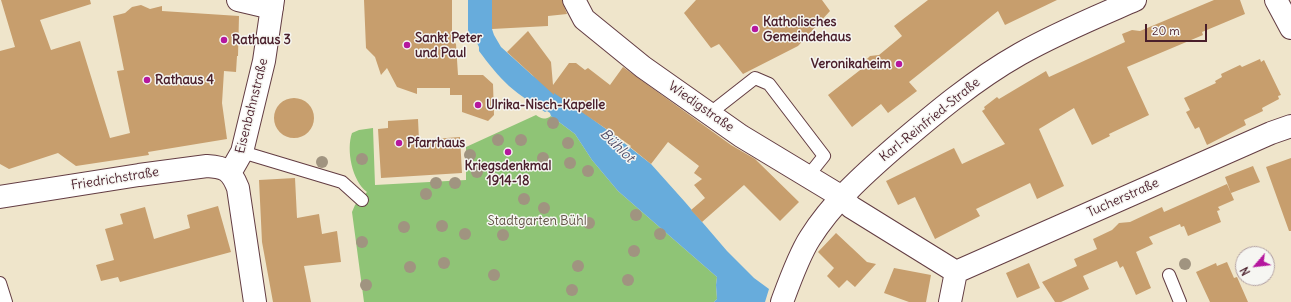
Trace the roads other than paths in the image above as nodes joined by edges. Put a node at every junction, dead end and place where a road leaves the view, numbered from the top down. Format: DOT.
graph roads {
  1 [pos="238,0"];
  2 [pos="574,0"];
  3 [pos="1135,0"];
  4 [pos="1276,0"];
  5 [pos="272,4"];
  6 [pos="1291,28"];
  7 [pos="709,114"];
  8 [pos="1291,126"];
  9 [pos="242,152"];
  10 [pos="230,173"];
  11 [pos="808,176"];
  12 [pos="0,197"];
  13 [pos="842,197"];
  14 [pos="362,200"];
  15 [pos="956,272"];
  16 [pos="1169,275"];
  17 [pos="0,283"];
  18 [pos="783,301"];
  19 [pos="6,302"];
  20 [pos="255,302"];
  21 [pos="950,302"];
  22 [pos="1180,302"];
  1 -- 5 [label="street"];
  2 -- 7 [label="street, Wiedigstraße"];
  3 -- 13 [label="street, Karl-Reinfried-Straße"];
  4 -- 6 [label="street"];
  5 -- 9 [label="street, Eisenbahnstraße"];
  7 -- 11 [label="street, Wiedigstraße"];
  7 -- 11 [label="lane"];
  8 -- 15 [label="street, Tucherstraße"];
  9 -- 10 [label="street, Eisenbahnstraße"];
  9 -- 14 [label="lane"];
  10 -- 12 [label="street, Friedrichstraße"];
  10 -- 20 [label="street"];
  11 -- 13 [label="street, Wiedigstraße"];
  13 -- 15 [label="street"];
  13 -- 18 [label="street, Karl-Reinfried-Straße"];
  15 -- 21 [label="street"];
  16 -- 22 [label="lane"];
  17 -- 19 [label="lane"];
}
